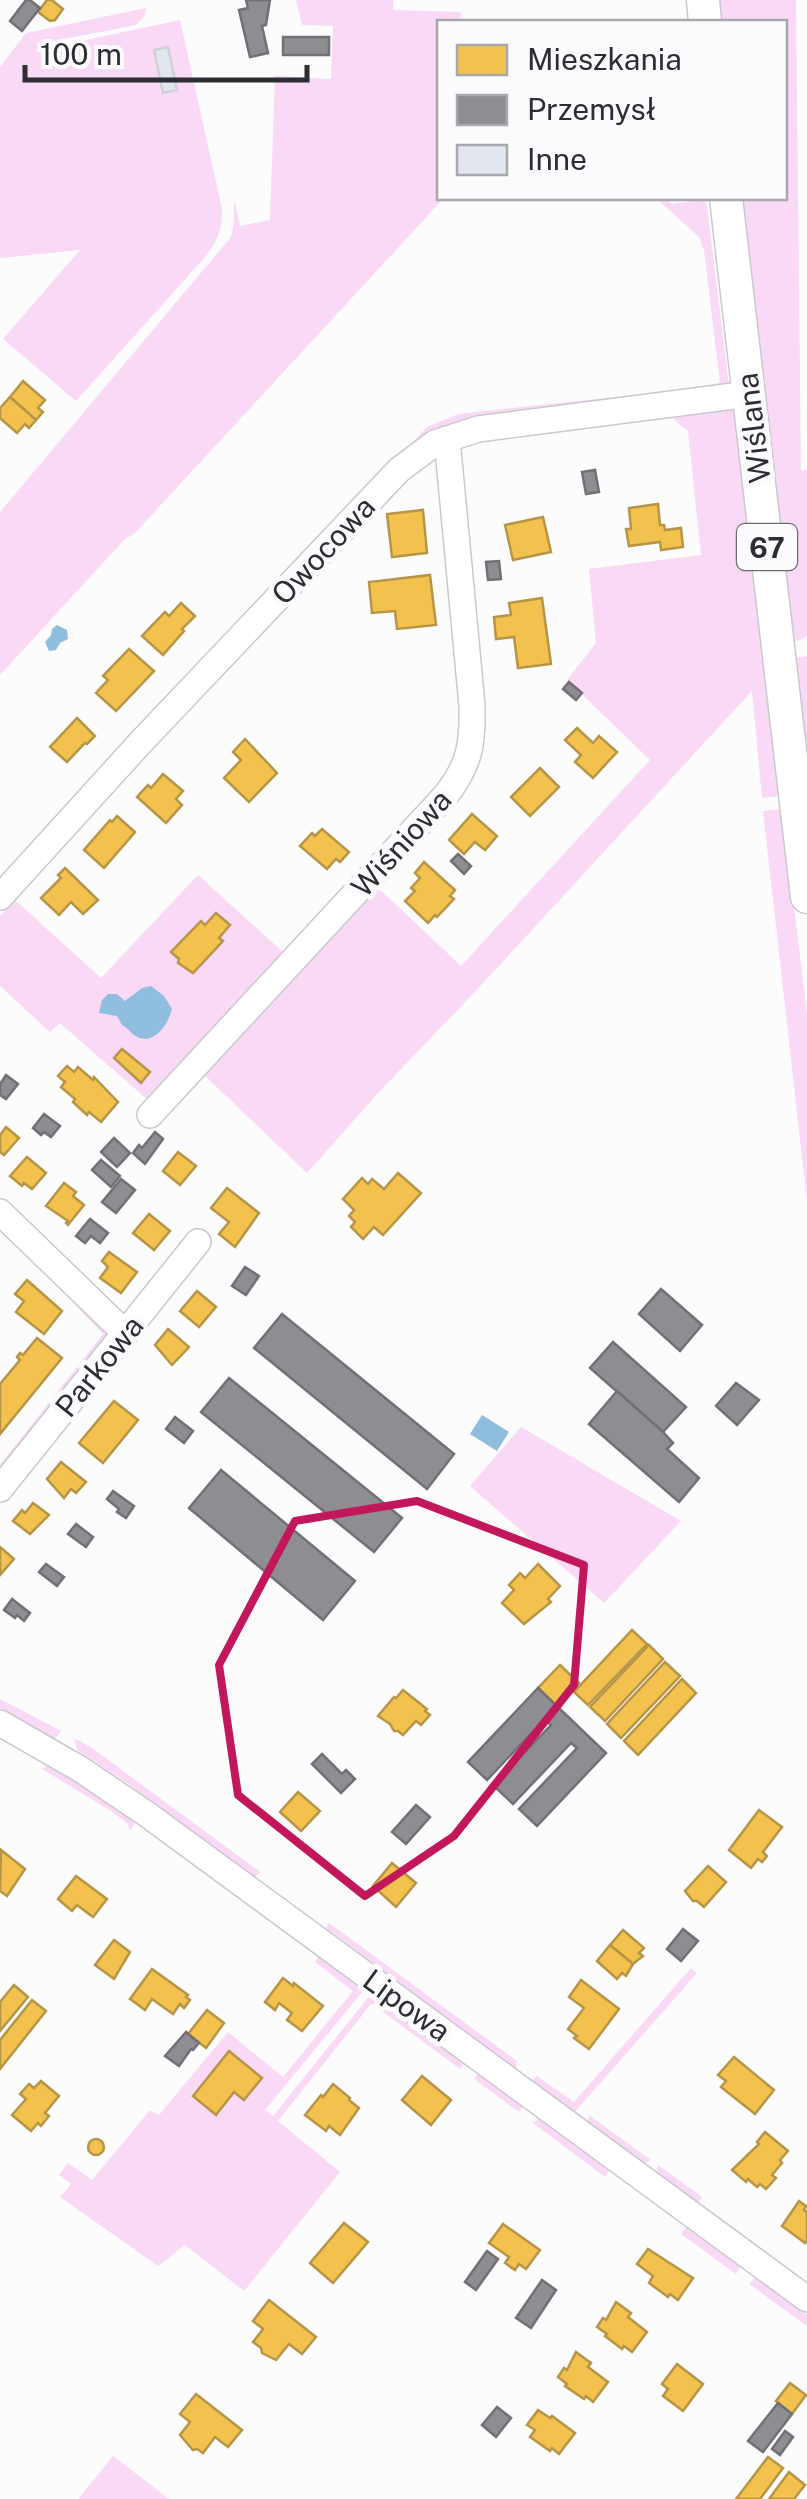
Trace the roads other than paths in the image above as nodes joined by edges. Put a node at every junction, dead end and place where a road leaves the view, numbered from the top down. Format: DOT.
graph roads {
  1 [pos="726,200"];
  2 [pos="749,394"];
  3 [pos="447,439"];
  4 [pos="0,897"];
  5 [pos="807,897"];
  6 [pos="150,1115"];
  7 [pos="0,1212"];
  8 [pos="198,1242"];
  9 [pos="126,1334"];
  10 [pos="0,1488"];
  11 [pos="0,1723"];
  12 [pos="807,2298"];
  1 -- 2 [label="main road, Wiślana / 67"];
  2 -- 3 [label="street, Owocowa"];
  2 -- 5 [label="main road, Wiślana / 67"];
  3 -- 4 [label="street, Owocowa"];
  3 -- 6 [label="street, Wiśniowa"];
  7 -- 9 [label="street"];
  8 -- 9 [label="street, Parkowa"];
  9 -- 10 [label="street, Parkowa"];
  11 -- 12 [label="street, Lipowa"];
}
